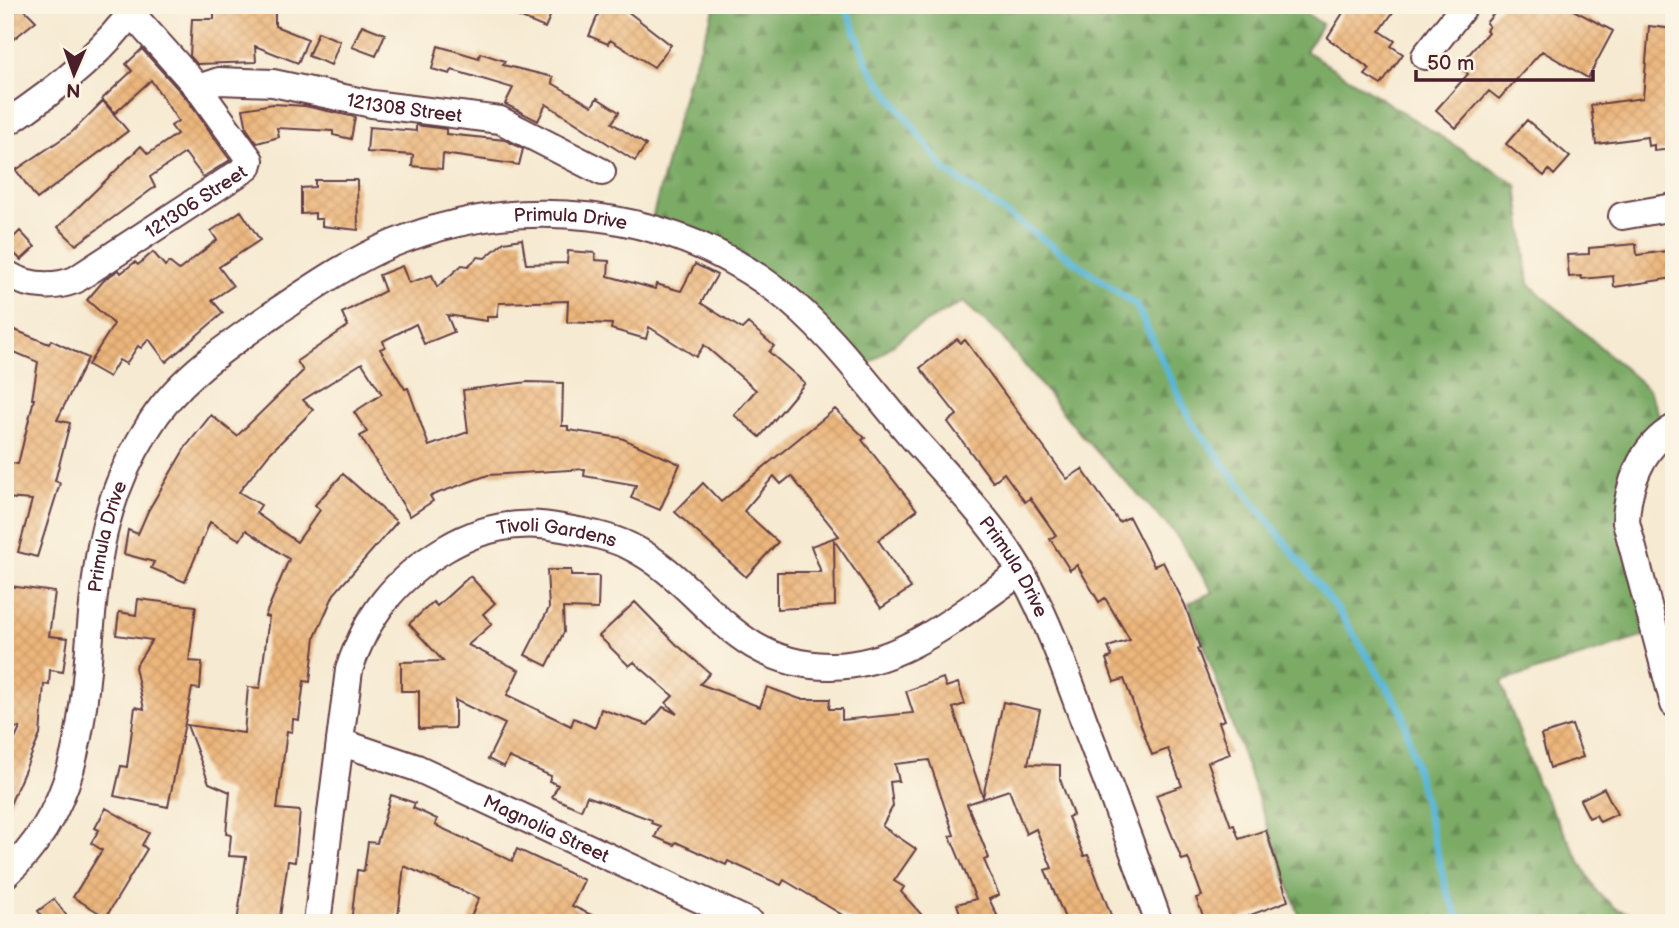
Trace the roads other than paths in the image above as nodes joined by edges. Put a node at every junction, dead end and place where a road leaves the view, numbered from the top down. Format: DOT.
graph roads {
  1 [pos="1465,5"];
  2 [pos="134,9"];
  3 [pos="1425,56"];
  4 [pos="198,88"];
  5 [pos="5,124"];
  6 [pos="602,172"];
  7 [pos="1674,207"];
  8 [pos="1622,216"];
  9 [pos="5,273"];
  10 [pos="1674,428"];
  11 [pos="1021,572"];
  12 [pos="1674,704"];
  13 [pos="340,742"];
  14 [pos="5,875"];
  15 [pos="317,923"];
  16 [pos="751,923"];
  17 [pos="1159,923"];
  1 -- 3 [label="street"];
  2 -- 4 [label="street, 121306 Street"];
  2 -- 5 [label="street"];
  4 -- 6 [label="street, 121308 Street"];
  4 -- 9 [label="street, 121306 Street"];
  7 -- 8 [label="street"];
  10 -- 12 [label="street"];
  11 -- 13 [label="street, Tivoli Gardens"];
  11 -- 14 [label="street, Primula Drive"];
  11 -- 17 [label="street, Primula Drive"];
  13 -- 15 [label="street, Tivoli Gardens"];
  13 -- 16 [label="street, Magnolia Street"];
}
